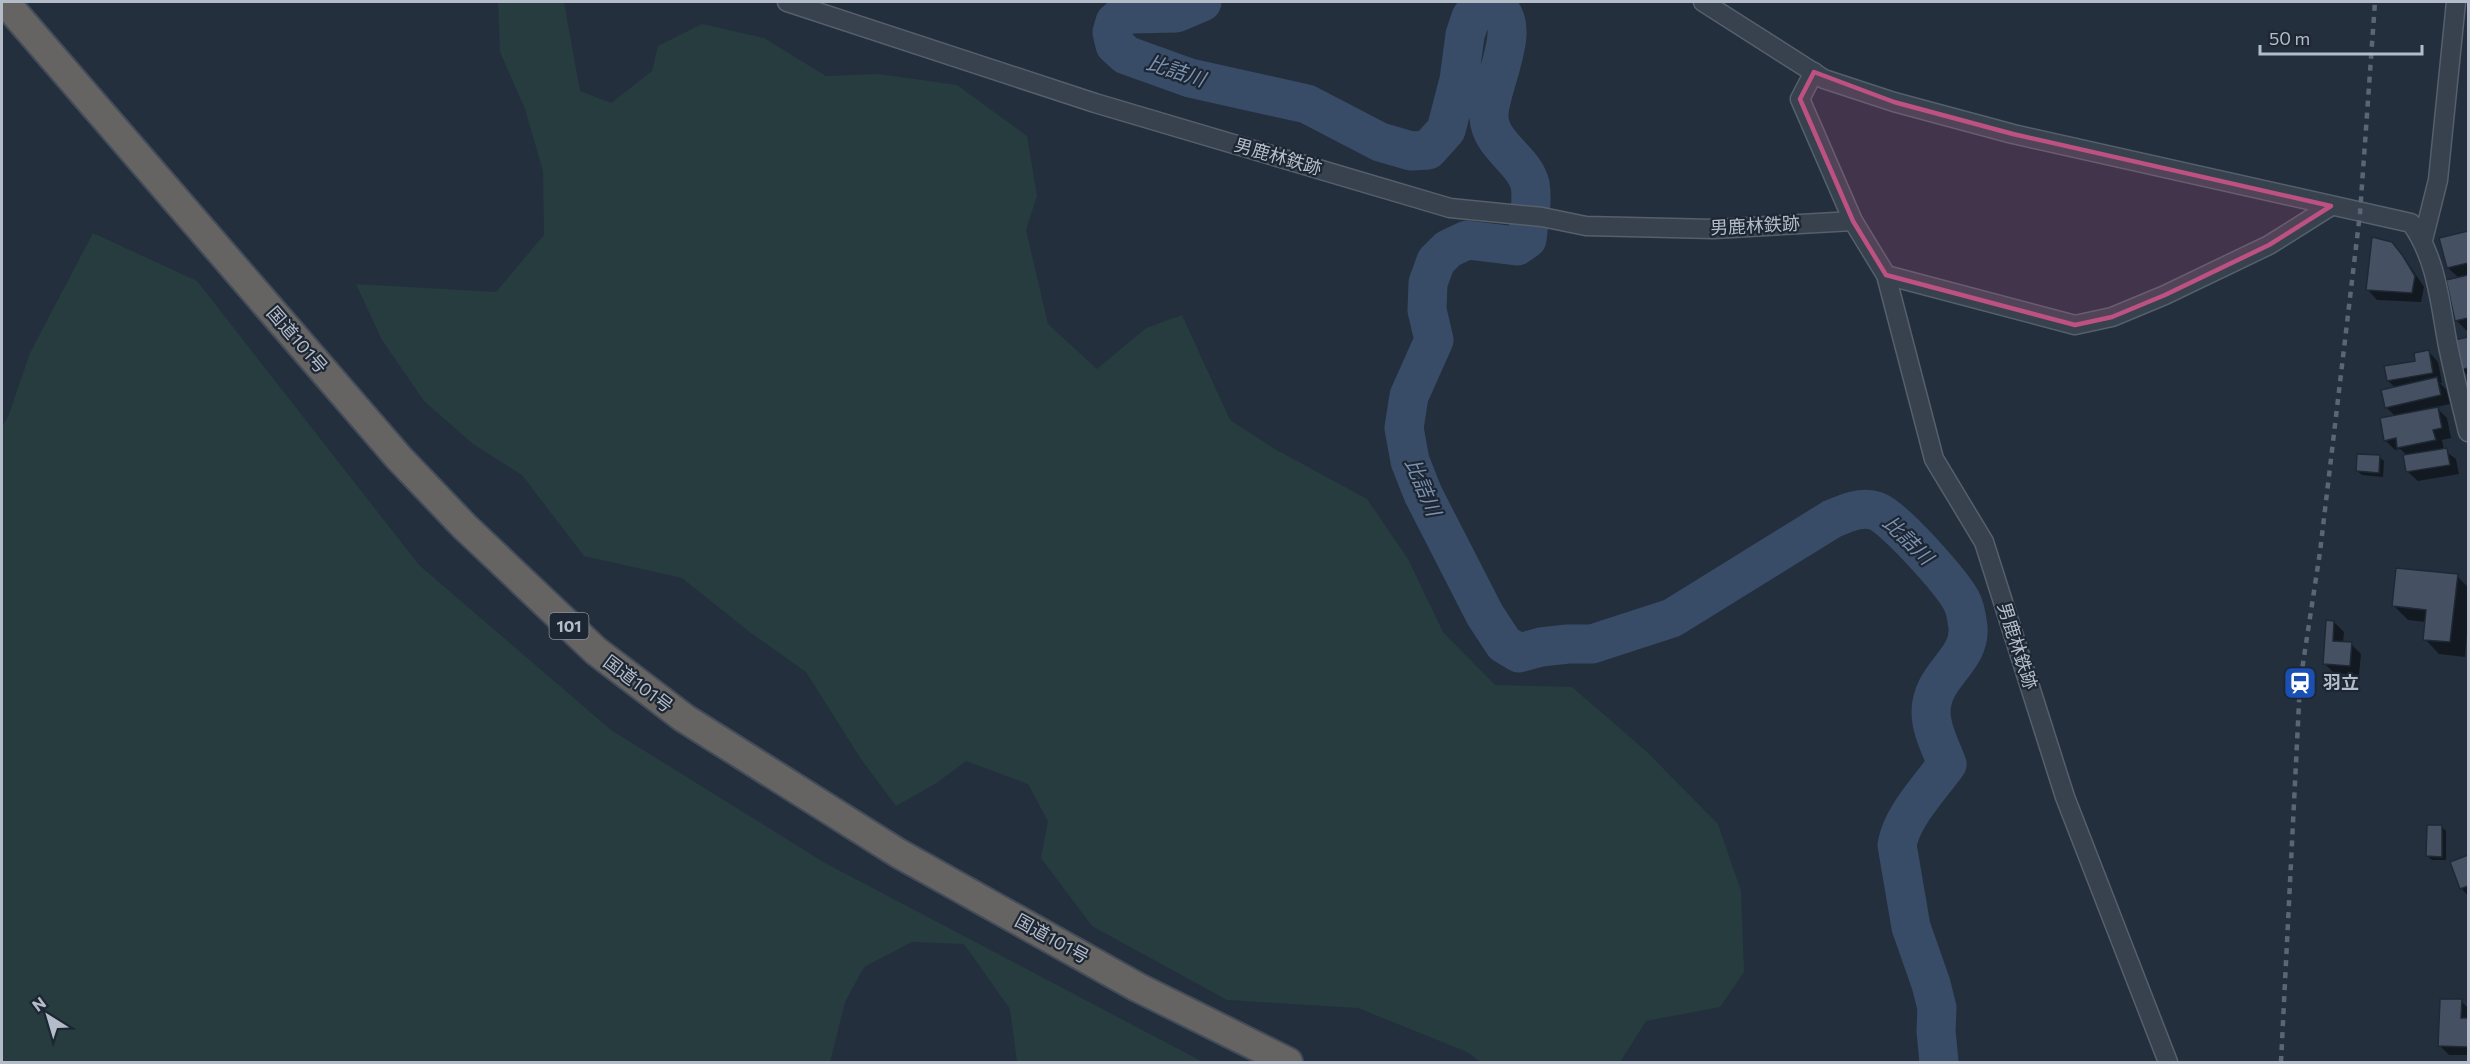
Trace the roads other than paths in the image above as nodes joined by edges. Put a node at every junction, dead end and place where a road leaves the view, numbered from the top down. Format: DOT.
graph roads {
  1 [pos="5,2"];
  2 [pos="787,2"];
  3 [pos="1703,2"];
  4 [pos="2456,2"];
  5 [pos="1814,72"];
  6 [pos="2331,206"];
  7 [pos="1853,221"];
  8 [pos="2423,240"];
  9 [pos="1886,275"];
  10 [pos="2469,432"];
  11 [pos="1288,1062"];
  12 [pos="2168,1062"];
  1 -- 11 [label="highway, 国道101号 / 101"];
  2 -- 7 [label="street, 男鹿林鉄跡"];
  3 -- 5 [label="street"];
  4 -- 8 [label="street"];
  5 -- 6 [label="street"];
  5 -- 7 [label="street"];
  6 -- 8 [label="street"];
  6 -- 9 [label="street"];
  7 -- 9 [label="street, 男鹿林鉄跡"];
  8 -- 10 [label="street"];
  9 -- 12 [label="street, 男鹿林鉄跡"];
}
